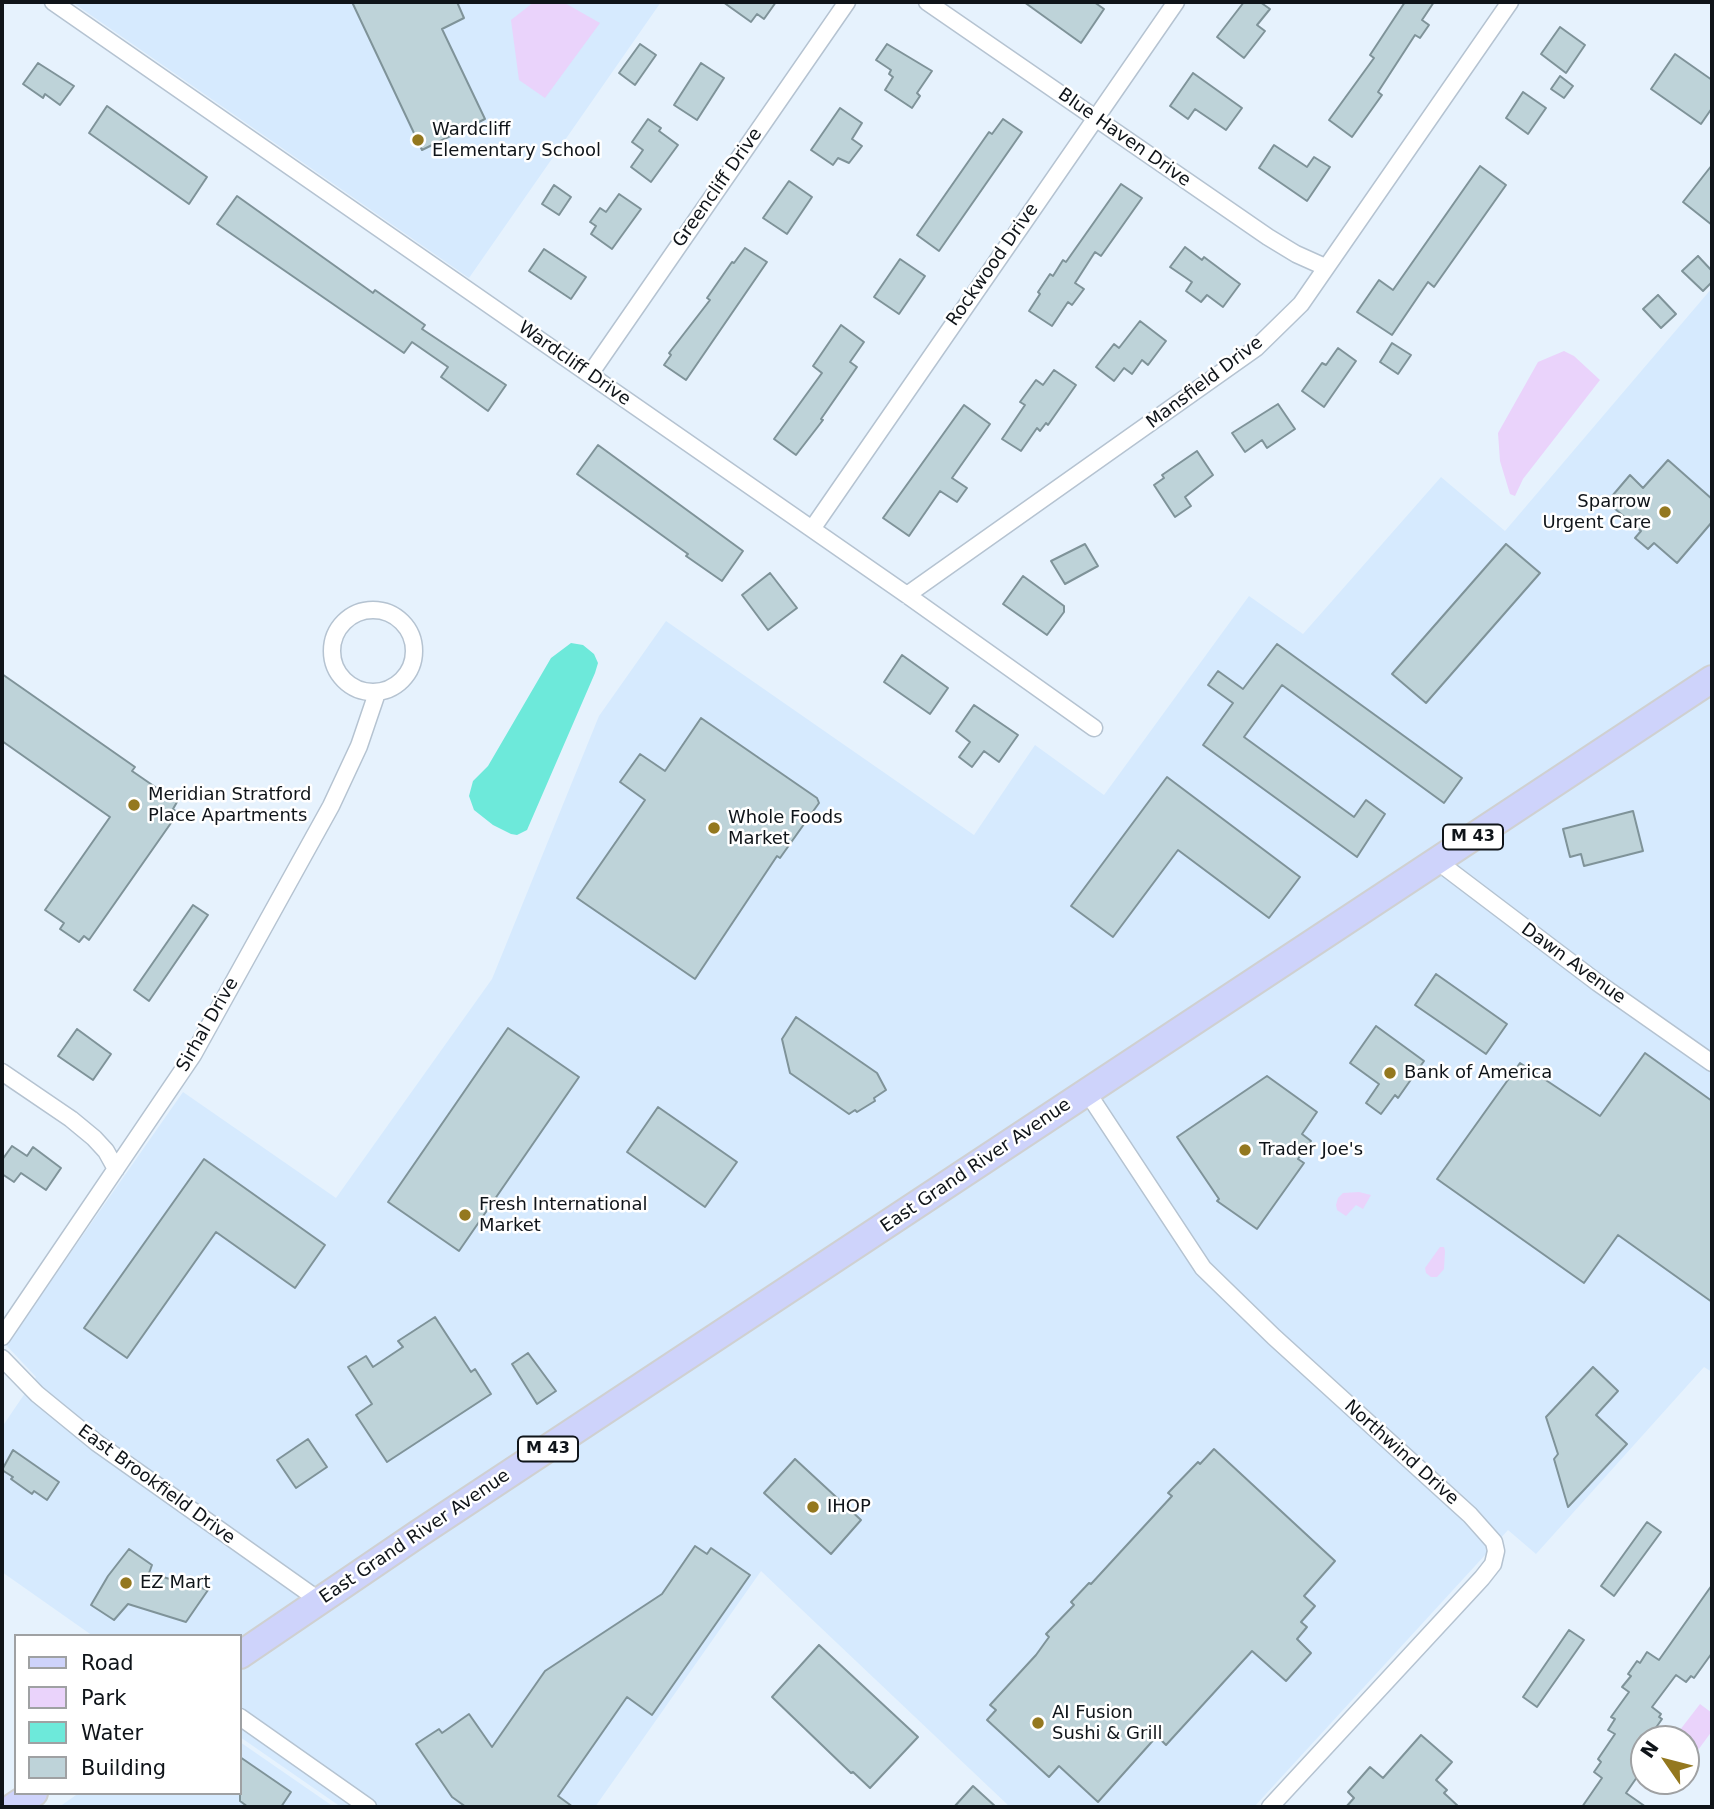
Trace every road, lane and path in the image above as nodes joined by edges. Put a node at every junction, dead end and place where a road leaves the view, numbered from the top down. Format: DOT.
graph roads {
  1 [pos="54,2"];
  2 [pos="847,2"];
  3 [pos="927,2"];
  4 [pos="1176,2"];
  5 [pos="1510,2"];
  6 [pos="1095,117"];
  7 [pos="1325,267"];
  8 [pos="590,374"];
  9 [pos="811,529"];
  10 [pos="907,595"];
  11 [pos="1712,679"];
  12 [pos="377,693"];
  13 [pos="1094,728"];
  14 [pos="1437,861"];
  15 [pos="1712,1063"];
  16 [pos="2,1072"];
  17 [pos="1087,1092"];
  18 [pos="116,1169"];
  19 [pos="2,1337"];
  20 [pos="2,1358"];
  21 [pos="320,1601"];
  22 [pos="242,1655"];
  23 [pos="242,1718"];
  24 [pos="31,1795"];
  25 [pos="13,1807"];
  26 [pos="368,1807"];
  27 [pos="1270,1807"];
  1 -- 8 [label="street, Wardcliff Drive"];
  2 -- 8 [label="street, Greencliff Drive"];
  3 -- 6 [label="street, Blue Haven Drive"];
  4 -- 6 [label="street, Rockwood Drive"];
  5 -- 7 [label="street, Mansfield Drive"];
  6 -- 7 [label="street, Blue Haven Drive"];
  6 -- 9 [label="street, Rockwood Drive"];
  7 -- 10 [label="street, Mansfield Drive"];
  8 -- 9 [label="street, Wardcliff Drive"];
  9 -- 10 [label="street, Wardcliff Drive"];
  10 -- 13 [label="street, Wardcliff Drive"];
  11 -- 14 [label="main road, East Grand River Avenue / M 43"];
  12 -- 12 [label="street"];
  12 -- 18 [label="street, Sirhal Drive"];
  14 -- 15 [label="street, Dawn Avenue"];
  14 -- 17 [label="main road, East Grand River Avenue / M 43"];
  16 -- 18 [label="street"];
  17 -- 21 [label="main road, East Grand River Avenue / M 43"];
  17 -- 27 [label="street, Northwind Drive"];
  18 -- 19 [label="street, Sirhal Drive"];
  20 -- 21 [label="street, East Brookfield Drive"];
  21 -- 22 [label="main road, East Grand River Avenue / M 43"];
  23 -- 26 [label="street"];
  24 -- 25 [label="main road"];
}
